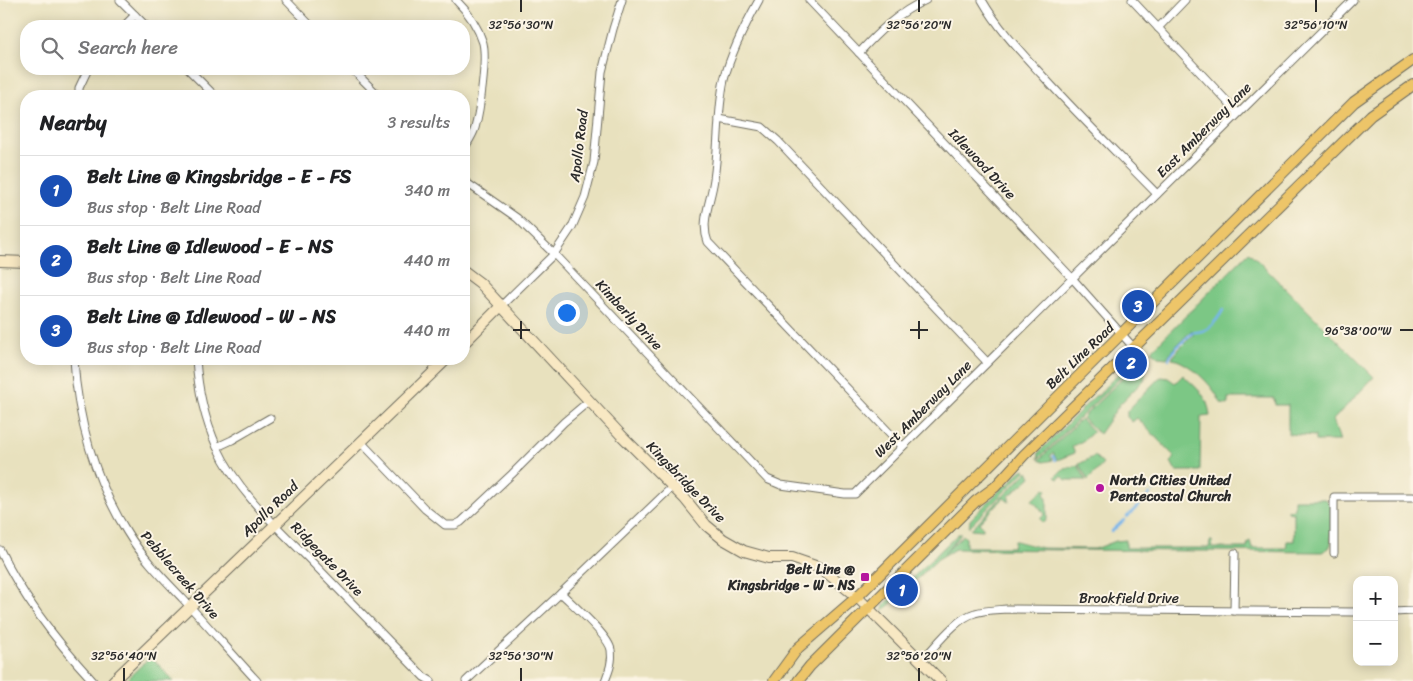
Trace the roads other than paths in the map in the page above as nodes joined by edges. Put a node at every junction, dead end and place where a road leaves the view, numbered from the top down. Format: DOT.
graph roads {
  1 [pos="120,0"];
  2 [pos="286,0"];
  3 [pos="456,0"];
  4 [pos="622,0"];
  5 [pos="759,0"];
  6 [pos="809,0"];
  7 [pos="926,0"];
  8 [pos="982,0"];
  9 [pos="1132,0"];
  10 [pos="1185,0"];
  11 [pos="1353,0"];
  12 [pos="134,15"];
  13 [pos="129,20"];
  14 [pos="139,20"];
  15 [pos="305,20"];
  16 [pos="1158,28"];
  17 [pos="859,53"];
  18 [pos="1413,60"];
  19 [pos="85,75"];
  20 [pos="194,75"];
  21 [pos="358,75"];
  22 [pos="1413,85"];
  23 [pos="80,90"];
  24 [pos="209,90"];
  25 [pos="373,90"];
  26 [pos="1238,113"];
  27 [pos="719,119"];
  28 [pos="470,138"];
  29 [pos="470,185"];
  30 [pos="1157,194"];
  31 [pos="554,254"];
  32 [pos="0,262"];
  33 [pos="20,262"];
  34 [pos="470,276"];
  35 [pos="1072,278"];
  36 [pos="501,306"];
  37 [pos="1122,334"];
  38 [pos="470,337"];
  39 [pos="1134,348"];
  40 [pos="987,362"];
  41 [pos="74,365"];
  42 [pos="196,365"];
  43 [pos="441,365"];
  44 [pos="589,400"];
  45 [pos="270,418"];
  46 [pos="361,442"];
  47 [pos="1011,442"];
  48 [pos="902,446"];
  49 [pos="217,447"];
  50 [pos="1024,455"];
  51 [pos="767,479"];
  52 [pos="672,487"];
  53 [pos="1413,497"];
  54 [pos="274,524"];
  55 [pos="0,550"];
  56 [pos="1235,553"];
  57 [pos="1334,553"];
  58 [pos="561,594"];
  59 [pos="857,597"];
  60 [pos="189,606"];
  61 [pos="868,608"];
  62 [pos="1234,611"];
  63 [pos="1413,611"];
  64 [pos="1353,612"];
  65 [pos="1398,612"];
  66 [pos="921,661"];
  67 [pos="93,681"];
  68 [pos="113,681"];
  69 [pos="257,681"];
  70 [pos="431,681"];
  71 [pos="466,681"];
  72 [pos="605,681"];
  73 [pos="774,681"];
  74 [pos="798,681"];
  75 [pos="941,681"];
  1 -- 12 [label="street"];
  2 -- 15 [label="street"];
  3 -- 28 [label="street"];
  4 -- 31 [label="street, Apollo Road"];
  5 -- 27 [label="street"];
  6 -- 17 [label="street, Idlewood Drive"];
  7 -- 17 [label="street"];
  8 -- 30 [label="street"];
  9 -- 16 [label="street"];
  10 -- 16 [label="street"];
  11 -- 26 [label="street, East Amberway Lane"];
  12 -- 13 [label="street"];
  12 -- 14 [label="street"];
  16 -- 26 [label="street"];
  17 -- 35 [label="street, Idlewood Drive"];
  18 -- 37 [label="main road, Belt Line Road"];
  19 -- 23 [label="street"];
  20 -- 24 [label="street"];
  21 -- 25 [label="street"];
  22 -- 39 [label="main road"];
  26 -- 30 [label="street, East Amberway Lane"];
  27 -- 40 [label="street"];
  27 -- 48 [label="street"];
  29 -- 31 [label="street, Kimberly Drive"];
  30 -- 35 [label="street, East Amberway Lane"];
  31 -- 36 [label="street, Apollo Road"];
  31 -- 51 [label="street, Kimberly Drive"];
  32 -- 33 [label="street"];
  34 -- 36 [label="street, Kingsbridge Drive"];
  35 -- 37 [label="street, Idlewood Drive"];
  35 -- 40 [label="street, West Amberway Lane"];
  36 -- 38 [label="street, Apollo Road"];
  36 -- 44 [label="street, Kingsbridge Drive"];
  37 -- 39 [label="street, Idlewood Drive"];
  37 -- 47 [label="main road, Belt Line Road"];
  39 -- 50 [label="main road"];
  40 -- 48 [label="street, West Amberway Lane"];
  41 -- 60 [label="street, Pebblecreek Drive"];
  42 -- 49 [label="street, Ridgegate Drive"];
  43 -- 46 [label="street, Apollo Road"];
  44 -- 46 [label="street"];
  44 -- 52 [label="street, Kingsbridge Drive"];
  45 -- 49 [label="street"];
  46 -- 54 [label="street, Apollo Road"];
  47 -- 50 [label="main road"];
  47 -- 59 [label="main road, Belt Line Road"];
  48 -- 51 [label="street, West Amberway Lane"];
  49 -- 54 [label="street, Ridgegate Drive"];
  50 -- 61 [label="main road"];
  52 -- 58 [label="street"];
  52 -- 59 [label="street, Kingsbridge Drive"];
  53 -- 57 [label="street"];
  54 -- 60 [label="street, Apollo Road"];
  54 -- 70 [label="street, Ridgegate Drive"];
  55 -- 67 [label="street"];
  56 -- 62 [label="street"];
  58 -- 71 [label="street"];
  58 -- 72 [label="street"];
  59 -- 61 [label="street, Kingsbridge Drive"];
  59 -- 73 [label="main road, Belt Line Road"];
  60 -- 68 [label="street, Apollo Road"];
  60 -- 69 [label="street, Pebblecreek Drive"];
  61 -- 66 [label="street, Kingsbridge Drive"];
  61 -- 74 [label="main road"];
  62 -- 64 [label="street, Brookfield Drive"];
  62 -- 66 [label="street, Brookfield Drive"];
  63 -- 65 [label="street"];
  66 -- 75 [label="street, Kingsbridge Drive"];
}
